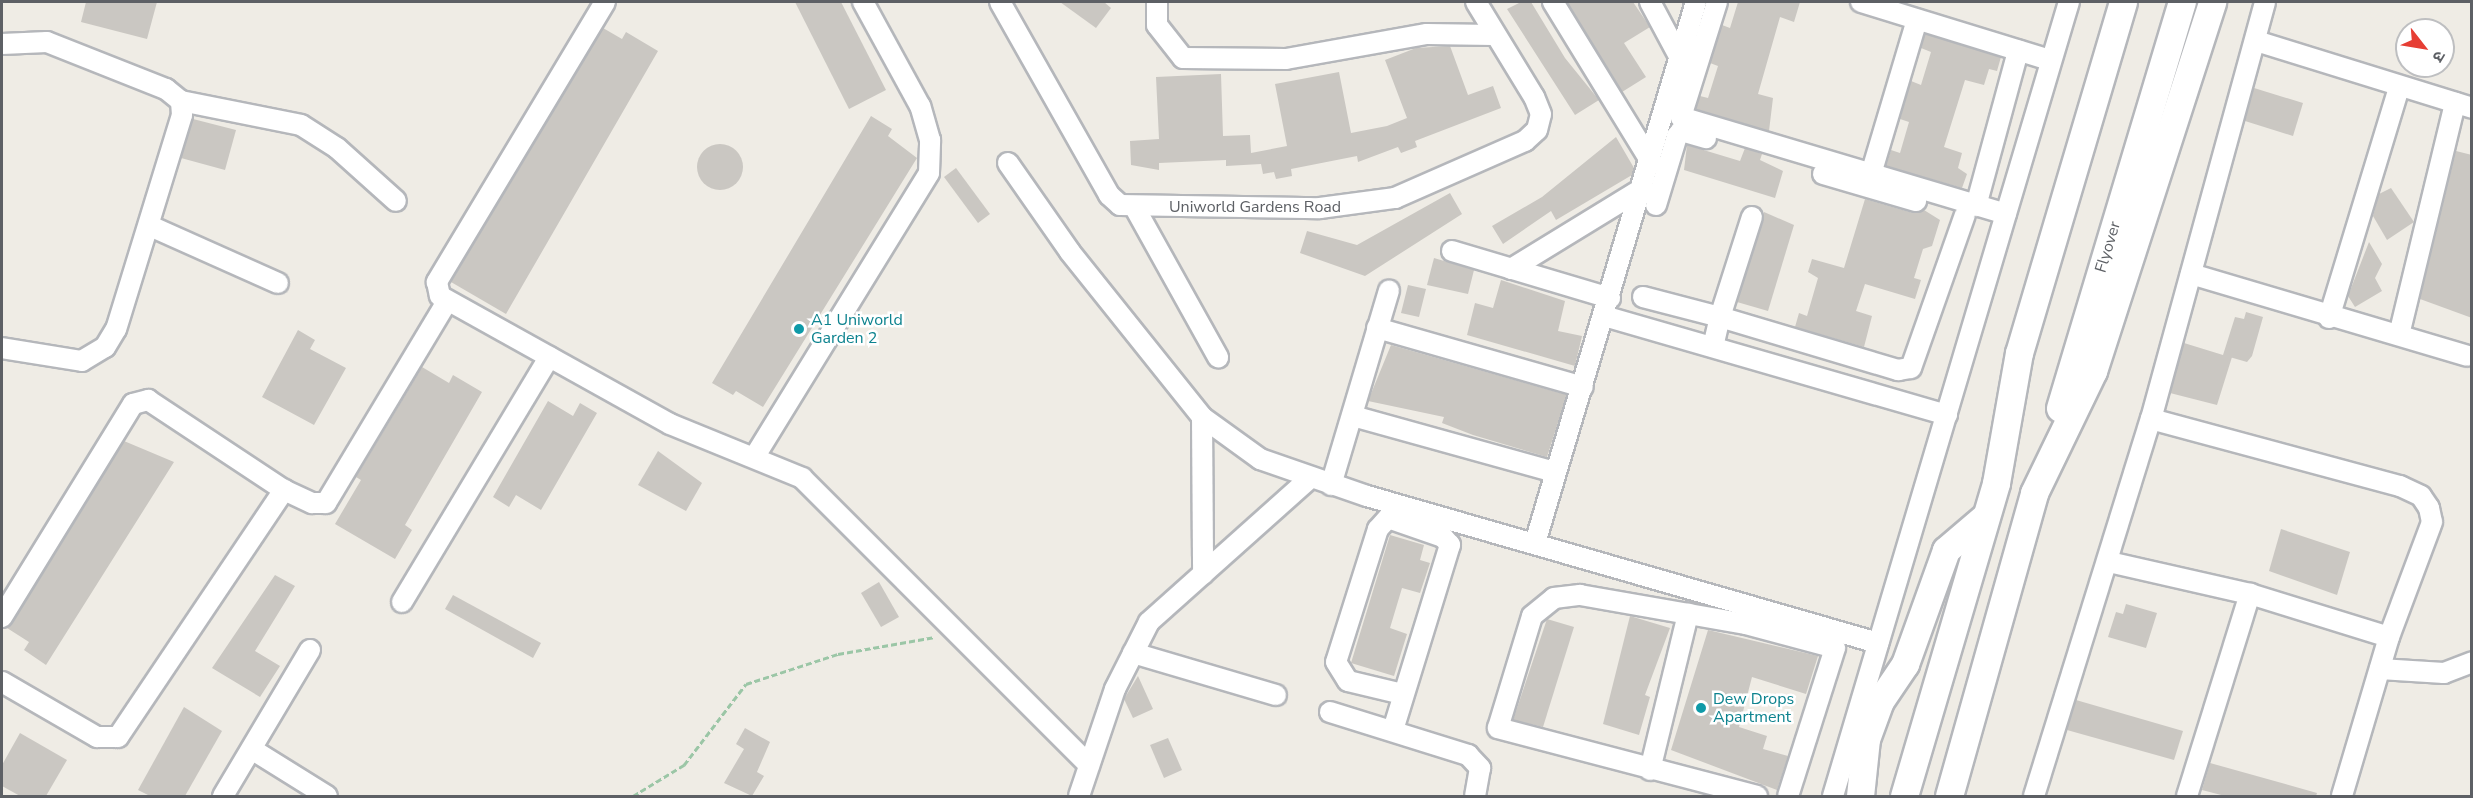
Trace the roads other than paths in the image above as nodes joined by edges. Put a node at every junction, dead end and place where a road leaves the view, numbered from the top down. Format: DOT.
graph roads {
  1 [pos="605,2"];
  2 [pos="863,2"];
  3 [pos="1000,2"];
  4 [pos="1157,2"];
  5 [pos="1476,2"];
  6 [pos="1553,2"];
  7 [pos="1650,2"];
  8 [pos="1696,2"];
  9 [pos="1717,2"];
  10 [pos="1861,2"];
  11 [pos="2069,2"];
  12 [pos="2123,2"];
  13 [pos="2142,2"];
  14 [pos="2182,2"];
  15 [pos="2212,2"];
  16 [pos="2265,2"];
  17 [pos="1917,20"];
  18 [pos="1493,35"];
  19 [pos="2256,41"];
  20 [pos="2,44"];
  21 [pos="2018,51"];
  22 [pos="1680,58"];
  23 [pos="2050,60"];
  24 [pos="2399,88"];
  25 [pos="181,101"];
  26 [pos="2463,106"];
  27 [pos="1651,162"];
  28 [pos="1008,163"];
  29 [pos="1871,174"];
  30 [pos="1643,188"];
  31 [pos="396,201"];
  32 [pos="1656,205"];
  33 [pos="1135,208"];
  34 [pos="1971,210"];
  35 [pos="1752,217"];
  36 [pos="2004,220"];
  37 [pos="150,226"];
  38 [pos="1452,251"];
  39 [pos="1511,269"];
  40 [pos="2191,274"];
  41 [pos="278,283"];
  42 [pos="1389,290"];
  43 [pos="1643,297"];
  44 [pos="446,303"];
  45 [pos="1607,307"];
  46 [pos="1720,317"];
  47 [pos="2329,318"];
  48 [pos="1377,328"];
  49 [pos="2399,335"];
  50 [pos="1713,347"];
  51 [pos="2,348"];
  52 [pos="2468,356"];
  53 [pos="549,357"];
  54 [pos="1218,357"];
  55 [pos="1583,387"];
  56 [pos="1947,415"];
  57 [pos="1353,416"];
  58 [pos="1202,417"];
  59 [pos="2151,419"];
  60 [pos="755,456"];
  61 [pos="1556,472"];
  62 [pos="1311,477"];
  63 [pos="1996,483"];
  64 [pos="1331,485"];
  65 [pos="284,490"];
  66 [pos="2034,493"];
  67 [pos="1986,516"];
  68 [pos="1535,543"];
  69 [pos="2109,562"];
  70 [pos="1203,573"];
  71 [pos="2250,594"];
  72 [pos="402,602"];
  73 [pos="1688,614"];
  74 [pos="2,617"];
  75 [pos="2389,637"];
  76 [pos="1878,643"];
  77 [pos="310,650"];
  78 [pos="1133,653"];
  79 [pos="2472,662"];
  80 [pos="2380,669"];
  81 [pos="2,682"];
  82 [pos="1402,694"];
  83 [pos="1276,695"];
  84 [pos="1872,699"];
  85 [pos="1330,712"];
  86 [pos="1393,730"];
  87 [pos="253,750"];
  88 [pos="1089,765"];
  89 [pos="1650,770"];
  90 [pos="223,796"];
  91 [pos="327,796"];
  92 [pos="1079,796"];
  93 [pos="1475,796"];
  94 [pos="1757,796"];
  95 [pos="1788,796"];
  96 [pos="1833,796"];
  97 [pos="1860,796"];
  98 [pos="1904,796"];
  99 [pos="1949,796"];
  100 [pos="2034,796"];
  101 [pos="2187,796"];
  102 [pos="2342,796"];
  1 -- 44 [label="street"];
  2 -- 60 [label="street"];
  3 -- 33 [label="street, Uniworld Gardens Road"];
  4 -- 18 [label="street"];
  5 -- 18 [label="street, Uniworld Gardens Road"];
  6 -- 27 [label="street"];
  7 -- 22 [label="street"];
  8 -- 22 [label="street"];
  9 -- 29 [label="street"];
  10 -- 17 [label="street"];
  11 -- 23 [label="street"];
  12 -- 63 [label="main road"];
  13 -- 63 [label="main road"];
  14 -- 66 [label="main road, Flyover"];
  15 -- 66 [label="main road"];
  16 -- 19 [label="street"];
  17 -- 21 [label="street"];
  17 -- 29 [label="street"];
  18 -- 33 [label="street, Uniworld Gardens Road"];
  19 -- 24 [label="street"];
  19 -- 40 [label="street"];
  20 -- 25 [label="street"];
  21 -- 23 [label="street"];
  21 -- 34 [label="street"];
  22 -- 27 [label="street"];
  23 -- 36 [label="street"];
  24 -- 26 [label="street"];
  24 -- 47 [label="street"];
  25 -- 31 [label="street"];
  25 -- 37 [label="street"];
  26 -- 49 [label="street"];
  27 -- 30 [label="street"];
  28 -- 58 [label="street"];
  29 -- 34 [label="street"];
  30 -- 39 [label="street"];
  30 -- 45 [label="street"];
  32 -- 34 [label="street"];
  33 -- 54 [label="street"];
  34 -- 36 [label="street"];
  34 -- 46 [label="street"];
  35 -- 46 [label="street"];
  36 -- 56 [label="street"];
  37 -- 41 [label="street"];
  37 -- 51 [label="street"];
  38 -- 39 [label="street"];
  39 -- 45 [label="street"];
  40 -- 47 [label="street"];
  40 -- 59 [label="street"];
  42 -- 48 [label="street"];
  43 -- 46 [label="street"];
  44 -- 53 [label="street"];
  44 -- 65 [label="street"];
  45 -- 50 [label="street"];
  45 -- 55 [label="street"];
  46 -- 50 [label="street"];
  47 -- 49 [label="street"];
  48 -- 55 [label="street"];
  48 -- 57 [label="street"];
  49 -- 52 [label="street"];
  50 -- 56 [label="street"];
  53 -- 60 [label="street"];
  53 -- 72 [label="street"];
  55 -- 61 [label="street"];
  56 -- 76 [label="street"];
  57 -- 61 [label="street"];
  57 -- 64 [label="street"];
  58 -- 62 [label="street"];
  58 -- 70 [label="street"];
  59 -- 69 [label="street"];
  59 -- 75 [label="street"];
  60 -- 88 [label="street"];
  61 -- 68 [label="street"];
  62 -- 64 [label="street"];
  62 -- 70 [label="street"];
  63 -- 67 [label="main road"];
  64 -- 68 [label="street"];
  65 -- 74 [label="street"];
  65 -- 81 [label="street"];
  66 -- 99 [label="main road"];
  67 -- 84 [label="main road"];
  67 -- 98 [label="main road"];
  68 -- 76 [label="street"];
  69 -- 71 [label="street"];
  69 -- 100 [label="street"];
  70 -- 78 [label="street"];
  71 -- 75 [label="street"];
  71 -- 101 [label="street"];
  73 -- 89 [label="street"];
  73 -- 89 [label="street"];
  73 -- 95 [label="street"];
  75 -- 80 [label="street"];
  76 -- 84 [label="street"];
  77 -- 87 [label="street"];
  78 -- 83 [label="street"];
  78 -- 88 [label="street"];
  79 -- 80 [label="street"];
  80 -- 102 [label="street"];
  82 -- 82 [label="street"];
  82 -- 86 [label="street"];
  84 -- 96 [label="street"];
  84 -- 97 [label="main road"];
  85 -- 86 [label="street"];
  86 -- 93 [label="street"];
  87 -- 90 [label="street"];
  87 -- 91 [label="street"];
  88 -- 92 [label="street"];
  89 -- 94 [label="street"];
}
